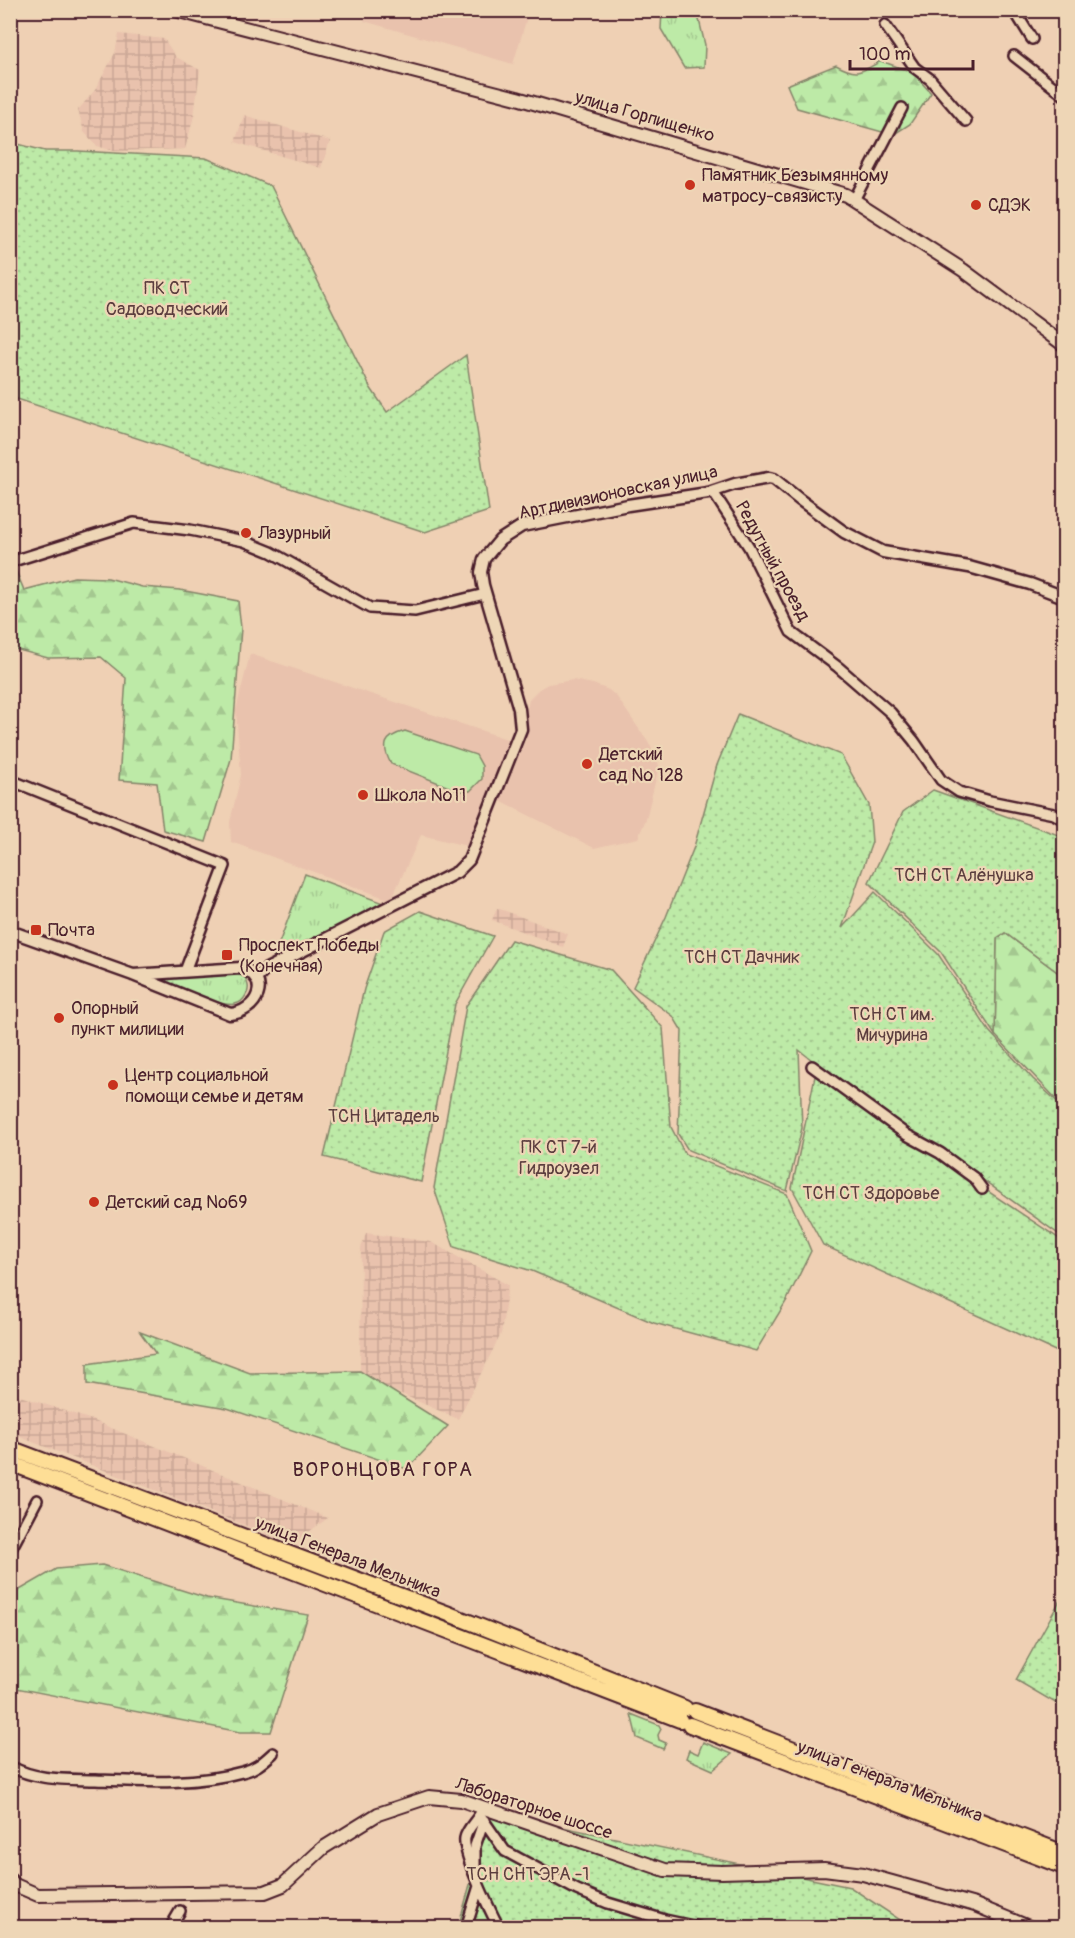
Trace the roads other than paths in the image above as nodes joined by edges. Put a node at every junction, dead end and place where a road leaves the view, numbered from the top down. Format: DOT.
graph roads {
  1 [pos="175,10"];
  2 [pos="1014,10"];
  3 [pos="193,13"];
  4 [pos="885,25"];
  5 [pos="1032,39"];
  6 [pos="1014,56"];
  7 [pos="1065,95"];
  8 [pos="902,108"];
  9 [pos="966,121"];
  10 [pos="854,200"];
  11 [pos="1065,345"];
  12 [pos="714,492"];
  13 [pos="10,562"];
  14 [pos="485,594"];
  15 [pos="1065,597"];
  16 [pos="10,780"];
  17 [pos="1065,820"];
  18 [pos="10,931"];
  19 [pos="185,970"];
  20 [pos="133,975"];
  21 [pos="257,978"];
  22 [pos="812,1066"];
  23 [pos="982,1189"];
  24 [pos="10,1448"];
  25 [pos="10,1463"];
  26 [pos="37,1500"];
  27 [pos="10,1551"];
  28 [pos="325,1568"];
  29 [pos="320,1581"];
  30 [pos="687,1716"];
  31 [pos="273,1753"];
  32 [pos="10,1766"];
  33 [pos="482,1814"];
  34 [pos="1065,1853"];
  35 [pos="1065,1868"];
  36 [pos="10,1880"];
  37 [pos="479,1886"];
  38 [pos="180,1911"];
  39 [pos="170,1928"];
  40 [pos="466,1928"];
  41 [pos="499,1928"];
  42 [pos="702,1928"];
  43 [pos="1031,1928"];
  1 -- 3 [label="main road, улица Горпищенко"];
  2 -- 5 [label="street"];
  3 -- 10 [label="main road, улица Горпищенко"];
  4 -- 9 [label="street"];
  6 -- 7 [label="street"];
  8 -- 10 [label="street"];
  10 -- 11 [label="main road, улица Горпищенко"];
  12 -- 14 [label="street, Артдивизионовская улица"];
  12 -- 15 [label="street, Артдивизионовская улица"];
  12 -- 17 [label="street, Редутный проезд"];
  13 -- 14 [label="street"];
  14 -- 21 [label="street"];
  16 -- 19 [label="street"];
  18 -- 20 [label="street"];
  19 -- 20 [label="street"];
  19 -- 21 [label="street"];
  20 -- 21 [label="street"];
  22 -- 23 [label="street"];
  24 -- 28 [label="main road, улица Генерала Мельника"];
  25 -- 29 [label="main road, улица Генерала Мельника"];
  26 -- 27 [label="street"];
  28 -- 29 [label="main road"];
  28 -- 30 [label="main road, улица Генерала Мельника"];
  29 -- 30 [label="main road, улица Генерала Мельника"];
  30 -- 34 [label="main road, улица Генерала Мельника"];
  30 -- 35 [label="main road, улица Генерала Мельника"];
  31 -- 32 [label="street"];
  33 -- 36 [label="main road, Лабораторное шоссе"];
  33 -- 37 [label="street"];
  33 -- 42 [label="street"];
  33 -- 43 [label="main road, Лабораторное шоссе"];
  37 -- 40 [label="street"];
  37 -- 41 [label="street"];
  38 -- 39 [label="street"];
}
